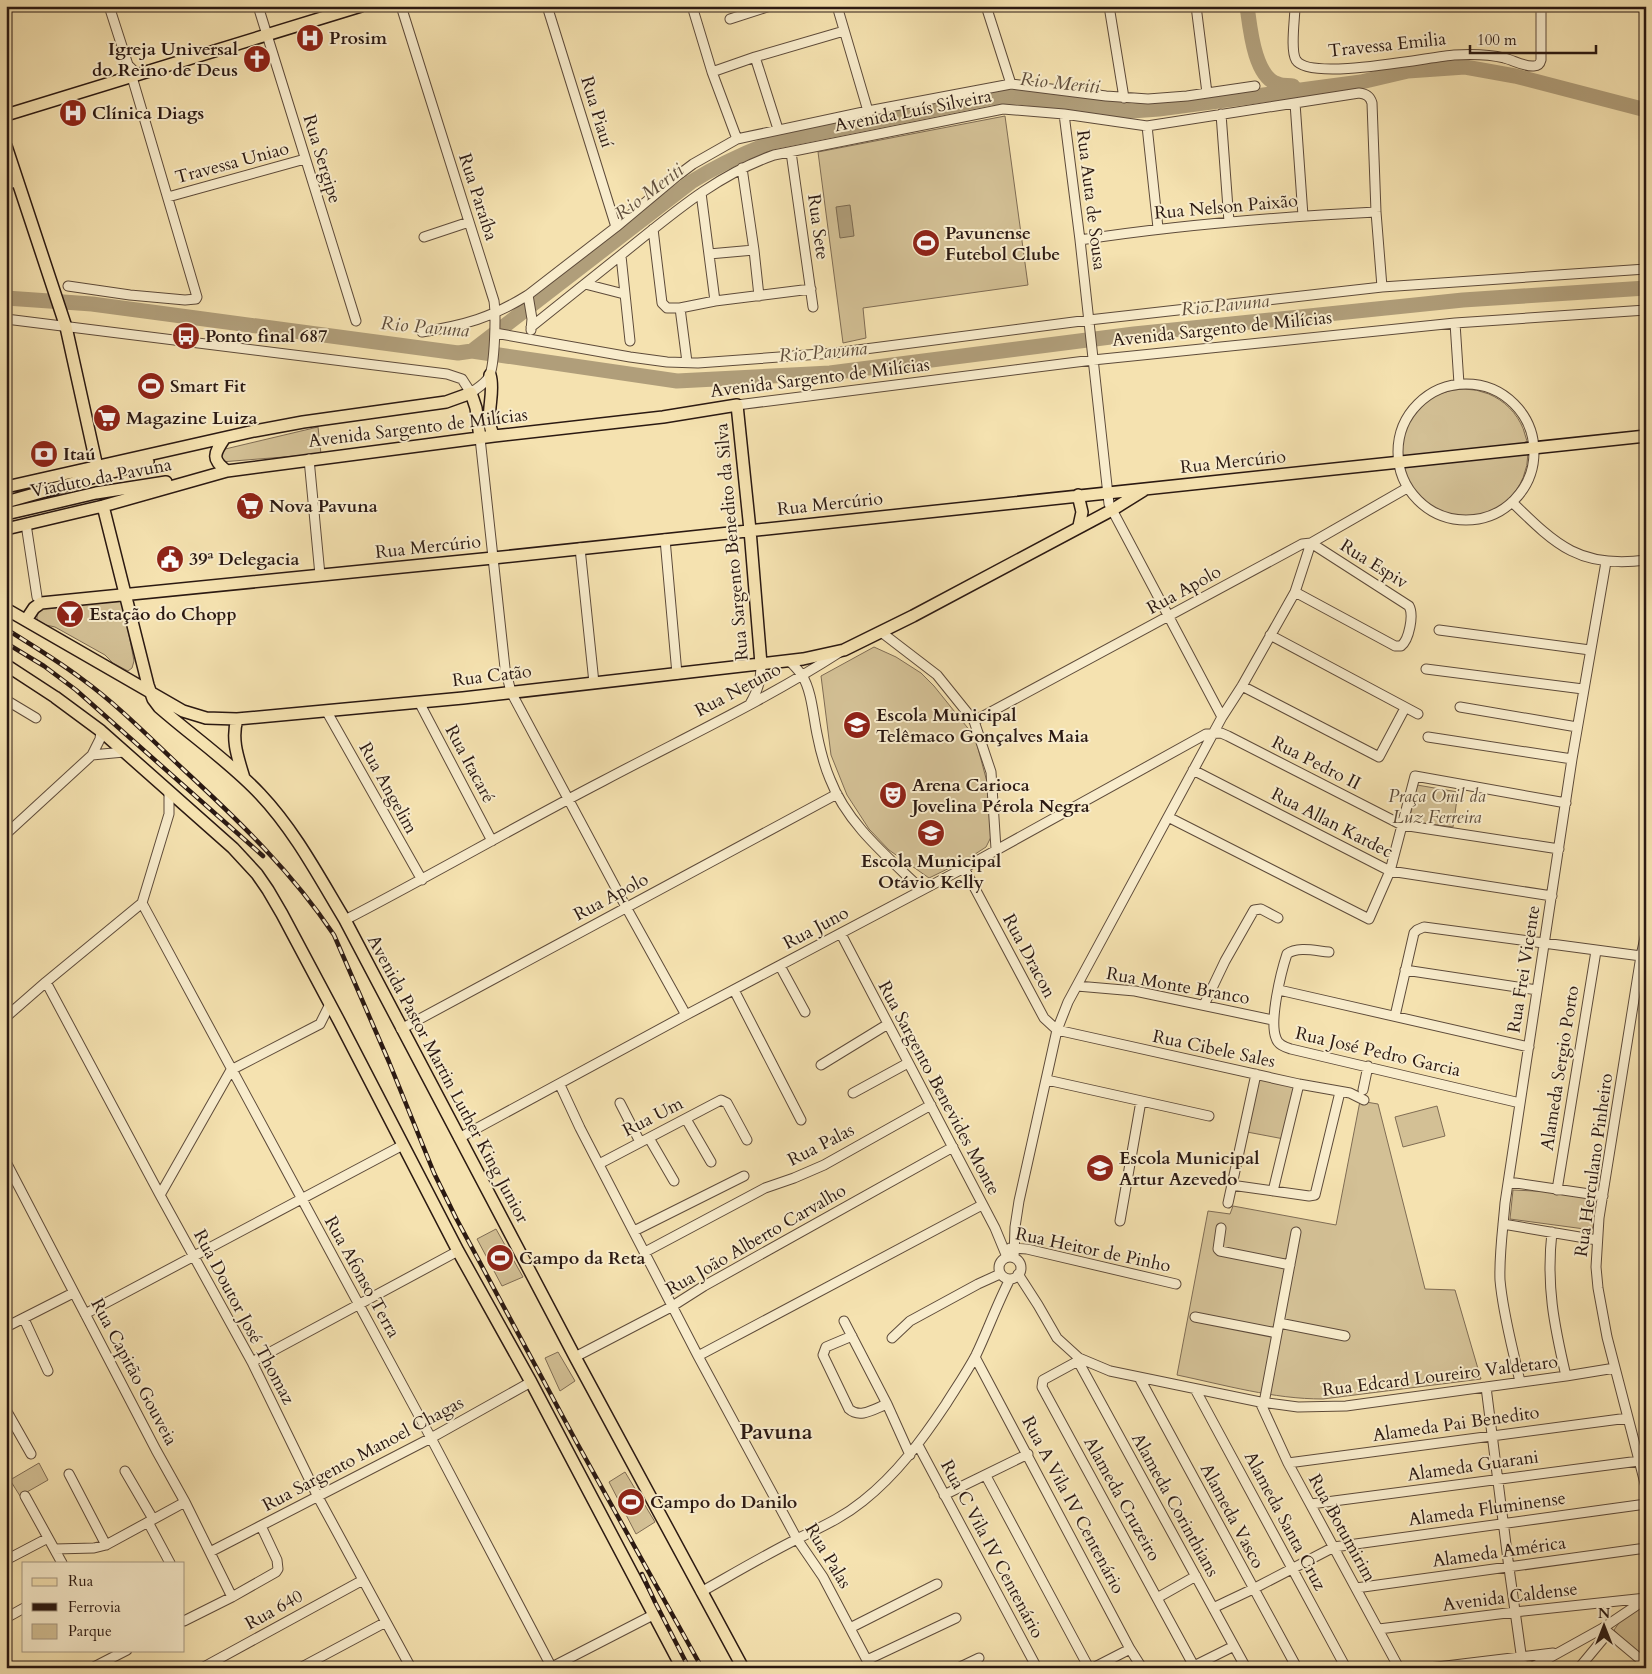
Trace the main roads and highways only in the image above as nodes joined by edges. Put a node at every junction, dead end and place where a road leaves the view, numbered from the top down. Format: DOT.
graph roads {
  1 [pos="361,6"];
  2 [pos="6,115"];
  3 [pos="6,146"];
  4 [pos="12,183"];
  5 [pos="490,375"];
  6 [pos="737,405"];
  7 [pos="494,436"];
  8 [pos="1646,436"];
  9 [pos="224,438"];
  10 [pos="480,438"];
  11 [pos="192,446"];
  12 [pos="227,471"];
  13 [pos="96,473"];
  14 [pos="202,478"];
  15 [pos="6,487"];
  16 [pos="1146,489"];
  17 [pos="1078,495"];
  18 [pos="6,502"];
  19 [pos="103,506"];
  20 [pos="6,514"];
  21 [pos="1079,526"];
  22 [pos="6,529"];
  23 [pos="750,530"];
  24 [pos="126,596"];
  25 [pos="6,609"];
  26 [pos="26,620"];
  27 [pos="844,650"];
  28 [pos="760,664"];
  29 [pos="6,665"];
  30 [pos="150,691"];
  31 [pos="237,720"];
  32 [pos="244,780"];
  33 [pos="682,1668"];
  34 [pos="743,1668"];
  1 -- 2 [label="main road"];
  3 -- 4 [label="main road"];
  4 -- 13 [label="main road"];
  5 -- 7 [label="main road"];
  6 -- 7 [label="main road, Avenida Sargento de Milícias"];
  6 -- 23 [label="main road, Rua Sargento Benedito da Silva"];
  7 -- 10 [label="main road, Avenida Sargento de Milícias"];
  8 -- 16 [label="main road, Rua Mercúrio"];
  9 -- 10 [label="main road, Avenida Sargento de Milícias"];
  9 -- 11 [label="main road, Avenida Sargento de Milícias"];
  9 -- 12 [label="main road"];
  10 -- 12 [label="main road, Avenida Sargento de Milícias"];
  11 -- 13 [label="main road, Viaduto da Pavuna"];
  12 -- 14 [label="main road, Avenida Sargento de Milícias"];
  13 -- 15 [label="main road"];
  13 -- 18 [label="main road, Viaduto da Pavuna"];
  14 -- 19 [label="main road, Avenida Sargento de Milícias"];
  14 -- 20 [label="main road, Viaduto da Pavuna"];
  16 -- 17 [label="main road, Rua Mercúrio"];
  16 -- 21 [label="main road, Rua Netuno"];
  17 -- 21 [label="main road"];
  17 -- 23 [label="main road, Rua Mercúrio"];
  19 -- 22 [label="main road, Avenida Sargento de Milícias"];
  19 -- 24 [label="main road"];
  21 -- 27 [label="main road, Rua Netuno"];
  23 -- 24 [label="main road, Rua Mercúrio"];
  23 -- 28 [label="main road, Rua Sargento Benedito da Silva"];
  24 -- 26 [label="main road, Rua Mercúrio"];
  24 -- 30 [label="main road"];
  25 -- 26 [label="main road, Avenida Pastor Martin Luther King Junior"];
  26 -- 30 [label="main road, Avenida Pastor Martin Luther King Junior"];
  27 -- 28 [label="main road, Rua Catão"];
  28 -- 31 [label="main road, Rua Catão"];
  29 -- 33 [label="main road"];
  30 -- 31 [label="main road, Rua Catão"];
  30 -- 32 [label="main road, Avenida Pastor Martin Luther King Junior"];
  31 -- 32 [label="main road"];
  32 -- 34 [label="main road, Avenida Pastor Martin Luther King Junior"];
}
